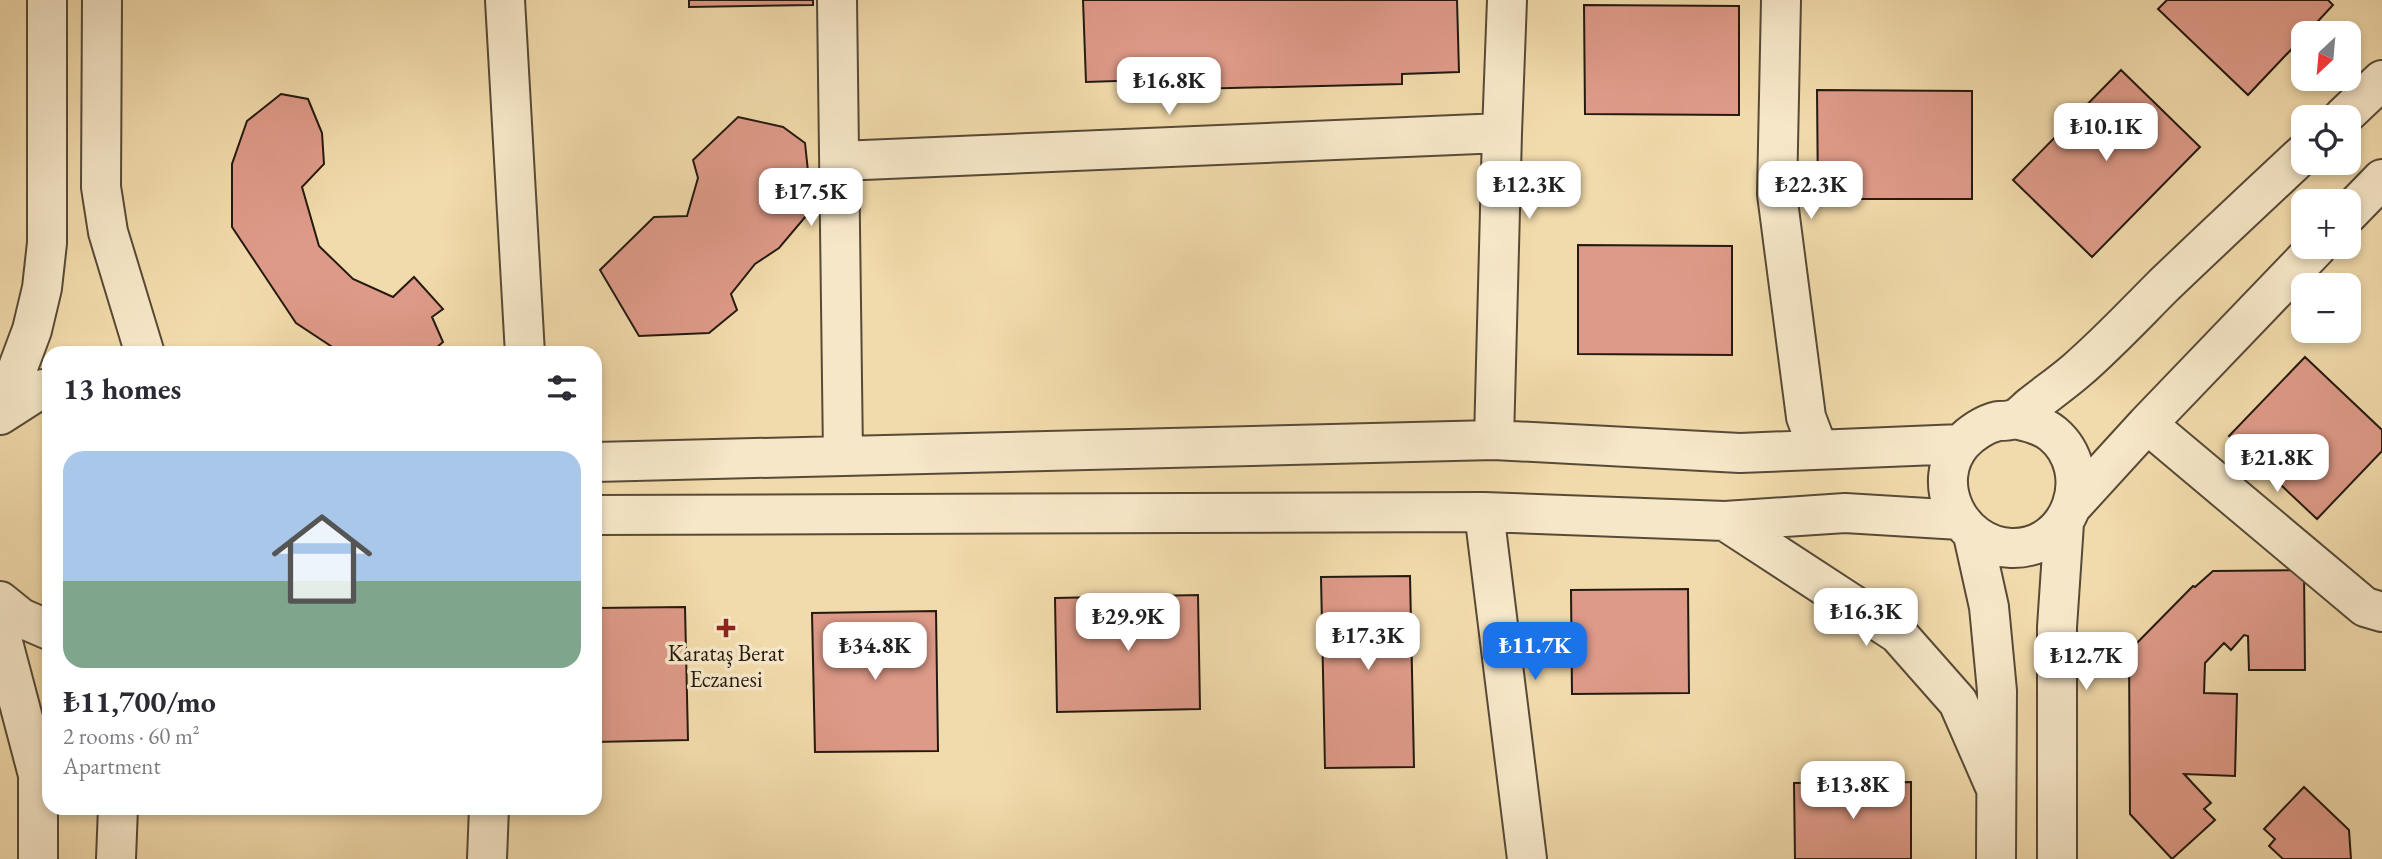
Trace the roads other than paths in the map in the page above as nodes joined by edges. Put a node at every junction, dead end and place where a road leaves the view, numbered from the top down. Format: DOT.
graph roads {
  1 [pos="47,0"];
  2 [pos="102,0"];
  3 [pos="505,0"];
  4 [pos="836,0"];
  5 [pos="1507,0"];
  6 [pos="1781,0"];
  7 [pos="2382,80"];
  8 [pos="2356,105"];
  9 [pos="1502,133"];
  10 [pos="839,161"];
  11 [pos="2291,165"];
  12 [pos="2382,179"];
  13 [pos="2361,201"];
  14 [pos="2305,259"];
  15 [pos="143,346"];
  16 [pos="525,346"];
  17 [pos="42,389"];
  18 [pos="1,414"];
  19 [pos="2014,419"];
  20 [pos="2147,424"];
  21 [pos="1494,440"];
  22 [pos="1961,444"];
  23 [pos="1818,449"];
  24 [pos="843,455"];
  25 [pos="602,462"];
  26 [pos="1485,512"];
  27 [pos="2068,514"];
  28 [pos="602,515"];
  29 [pos="1726,521"];
  30 [pos="1966,527"];
  31 [pos="0,601"];
  32 [pos="2382,612"];
  33 [pos="42,627"];
  34 [pos="0,631"];
  35 [pos="1996,789"];
  36 [pos="118,815"];
  37 [pos="489,815"];
  38 [pos="38,859"];
  39 [pos="116,859"];
  40 [pos="487,859"];
  41 [pos="1527,859"];
  42 [pos="1996,859"];
  43 [pos="2057,859"];
  1 -- 18 [label="street"];
  2 -- 15 [label="street"];
  3 -- 16 [label="street"];
  4 -- 10 [label="street"];
  5 -- 9 [label="street"];
  6 -- 23 [label="street"];
  7 -- 8 [label="street"];
  9 -- 10 [label="street"];
  9 -- 21 [label="street"];
  10 -- 24 [label="street"];
  11 -- 19 [label="street"];
  12 -- 13 [label="street"];
  14 -- 20 [label="street"];
  17 -- 18 [label="street"];
  19 -- 22 [label="street"];
  19 -- 27 [label="street"];
  20 -- 27 [label="street"];
  20 -- 32 [label="street"];
  21 -- 23 [label="street"];
  21 -- 24 [label="street"];
  22 -- 23 [label="street"];
  22 -- 30 [label="street"];
  24 -- 25 [label="street"];
  26 -- 28 [label="street"];
  26 -- 29 [label="street"];
  26 -- 41 [label="street"];
  27 -- 30 [label="street"];
  27 -- 43 [label="street"];
  29 -- 30 [label="street"];
  29 -- 35 [label="street"];
  30 -- 35 [label="street"];
  31 -- 33 [label="street"];
  34 -- 38 [label="street"];
  35 -- 42 [label="street"];
  36 -- 39 [label="street"];
  37 -- 40 [label="street"];
}
